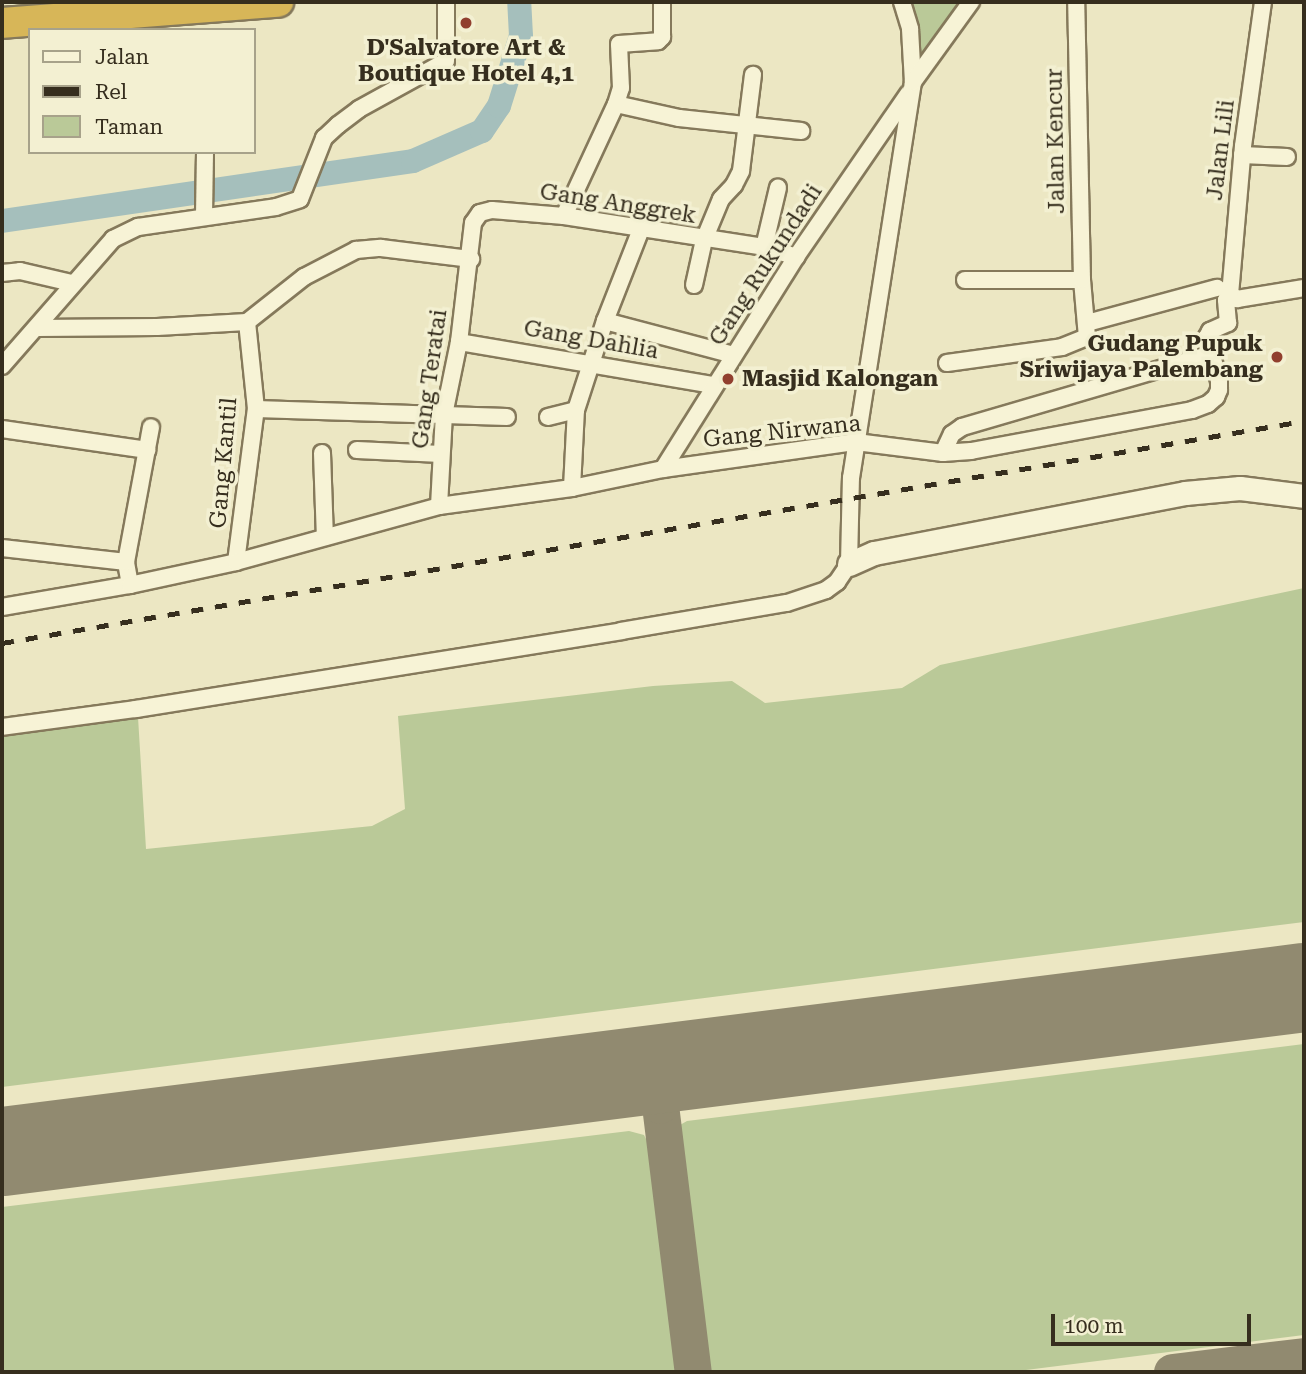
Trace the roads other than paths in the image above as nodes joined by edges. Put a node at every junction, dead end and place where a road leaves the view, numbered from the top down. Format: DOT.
graph roads {
  1 [pos="2,2"];
  2 [pos="10,2"];
  3 [pos="278,2"];
  4 [pos="446,2"];
  5 [pos="662,2"];
  6 [pos="902,2"];
  7 [pos="971,2"];
  8 [pos="1076,2"];
  9 [pos="1264,2"];
  10 [pos="195,20"];
  11 [pos="135,22"];
  12 [pos="2,23"];
  13 [pos="753,75"];
  14 [pos="912,85"];
  15 [pos="616,104"];
  16 [pos="748,125"];
  17 [pos="801,131"];
  18 [pos="205,154"];
  19 [pos="1242,155"];
  20 [pos="1287,157"];
  21 [pos="778,188"];
  22 [pos="204,216"];
  23 [pos="564,216"];
  24 [pos="641,229"];
  25 [pos="704,240"];
  26 [pos="764,247"];
  27 [pos="796,257"];
  28 [pos="471,260"];
  29 [pos="2,273"];
  30 [pos="1082,280"];
  31 [pos="965,281"];
  32 [pos="72,283"];
  33 [pos="694,285"];
  34 [pos="1304,288"];
  35 [pos="1228,294"];
  36 [pos="605,321"];
  37 [pos="247,322"];
  38 [pos="1087,323"];
  39 [pos="37,328"];
  40 [pos="459,342"];
  41 [pos="1212,354"];
  42 [pos="734,355"];
  43 [pos="591,362"];
  44 [pos="947,363"];
  45 [pos="2,366"];
  46 [pos="715,385"];
  47 [pos="256,409"];
  48 [pos="576,410"];
  49 [pos="444,415"];
  50 [pos="507,417"];
  51 [pos="548,417"];
  52 [pos="151,427"];
  53 [pos="2,429"];
  54 [pos="856,442"];
  55 [pos="147,450"];
  56 [pos="357,450"];
  57 [pos="322,453"];
  58 [pos="943,453"];
  59 [pos="441,454"];
  60 [pos="663,468"];
  61 [pos="572,488"];
  62 [pos="1304,496"];
  63 [pos="439,506"];
  64 [pos="325,537"];
  65 [pos="2,548"];
  66 [pos="126,562"];
  67 [pos="236,562"];
  68 [pos="849,564"];
  69 [pos="130,585"];
  70 [pos="2,607"];
  71 [pos="2,727"];
  1 -- 2 [label="highway"];
  3 -- 10 [label="highway"];
  4 -- 22 [label="street"];
  5 -- 15 [label="street"];
  6 -- 14 [label="street"];
  7 -- 14 [label="street, Gang Rukundadi"];
  8 -- 30 [label="street, Jalan Kencur"];
  9 -- 19 [label="street, Jalan Lili"];
  10 -- 11 [label="highway"];
  11 -- 12 [label="highway"];
  13 -- 16 [label="street"];
  14 -- 27 [label="street, Gang Rukundadi"];
  14 -- 54 [label="street"];
  15 -- 16 [label="street"];
  15 -- 23 [label="street"];
  16 -- 17 [label="street"];
  16 -- 25 [label="street"];
  18 -- 22 [label="street"];
  19 -- 20 [label="street"];
  19 -- 35 [label="street, Jalan Lili"];
  21 -- 26 [label="street"];
  22 -- 32 [label="street"];
  23 -- 24 [label="street, Gang Anggrek"];
  23 -- 28 [label="street, Gang Anggrek"];
  24 -- 25 [label="street, Gang Anggrek"];
  24 -- 36 [label="street"];
  25 -- 26 [label="street, Gang Anggrek"];
  25 -- 33 [label="street"];
  26 -- 27 [label="street, Gang Anggrek"];
  27 -- 42 [label="street, Gang Rukundadi"];
  28 -- 37 [label="street"];
  28 -- 40 [label="street, Gang Teratai"];
  29 -- 32 [label="street"];
  30 -- 31 [label="street"];
  30 -- 38 [label="street, Jalan Kencur"];
  32 -- 39 [label="street"];
  34 -- 35 [label="street"];
  35 -- 38 [label="street"];
  35 -- 41 [label="street, Gang Nirwana"];
  36 -- 42 [label="street"];
  36 -- 43 [label="street"];
  37 -- 39 [label="street"];
  37 -- 47 [label="street, Gang Kantil"];
  38 -- 44 [label="street"];
  39 -- 45 [label="street"];
  40 -- 43 [label="street, Gang Dahlia"];
  40 -- 49 [label="street, Gang Teratai"];
  41 -- 58 [label="street"];
  41 -- 58 [label="street, Gang Nirwana"];
  42 -- 46 [label="street, Gang Rukundadi"];
  43 -- 46 [label="street, Gang Dahlia"];
  43 -- 48 [label="street"];
  46 -- 60 [label="street, Gang Rukundadi"];
  47 -- 49 [label="street"];
  47 -- 67 [label="street, Gang Kantil"];
  48 -- 51 [label="street"];
  48 -- 61 [label="street"];
  49 -- 50 [label="street"];
  49 -- 59 [label="street, Gang Teratai"];
  52 -- 55 [label="street"];
  53 -- 55 [label="street"];
  54 -- 58 [label="street, Gang Nirwana"];
  54 -- 60 [label="street, Gang Nirwana"];
  54 -- 68 [label="street"];
  55 -- 66 [label="street"];
  56 -- 59 [label="street"];
  57 -- 64 [label="street"];
  59 -- 63 [label="street, Gang Teratai"];
  60 -- 61 [label="street, Gang Nirwana"];
  61 -- 63 [label="street, Gang Nirwana"];
  62 -- 68 [label="street"];
  63 -- 64 [label="street, Gang Nirwana"];
  64 -- 67 [label="street, Gang Nirwana"];
  65 -- 66 [label="street"];
  66 -- 69 [label="street"];
  67 -- 69 [label="street, Gang Nirwana"];
  68 -- 71 [label="street"];
  69 -- 70 [label="street, Gang Nirwana"];
}
